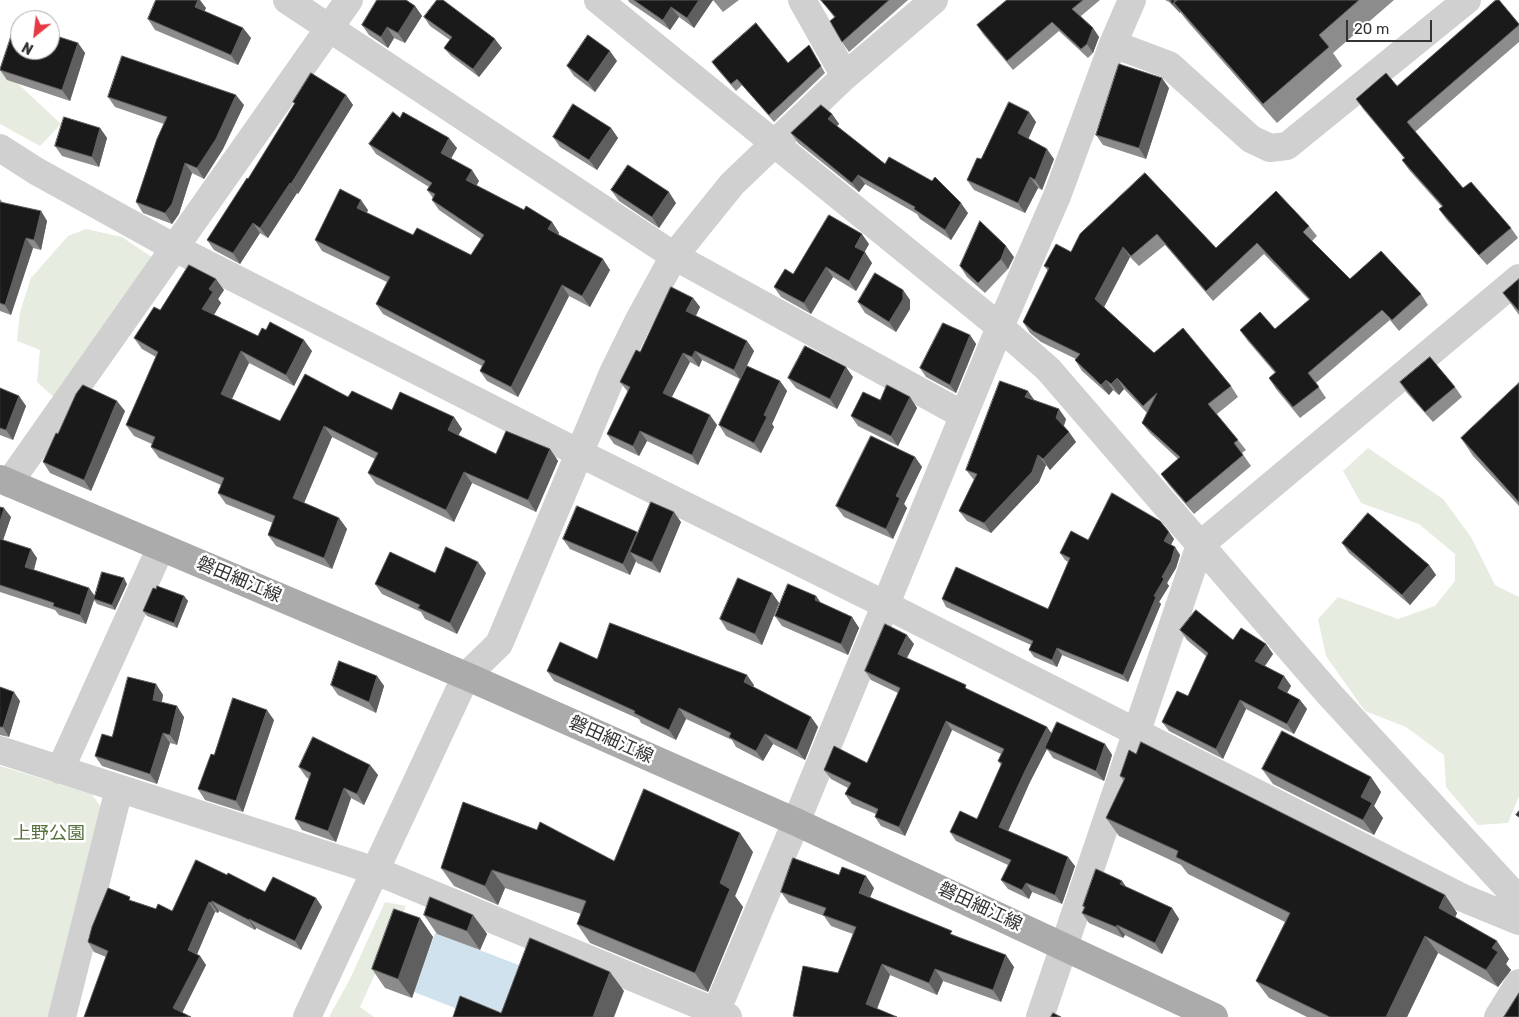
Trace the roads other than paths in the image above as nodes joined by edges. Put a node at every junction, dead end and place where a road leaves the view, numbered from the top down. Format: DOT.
graph roads {
  1 [pos="287,0"];
  2 [pos="349,0"];
  3 [pos="802,0"];
  4 [pos="934,0"];
  5 [pos="1132,0"];
  6 [pos="1467,0"];
  7 [pos="606,3"];
  8 [pos="329,27"];
  9 [pos="1113,44"];
  10 [pos="844,76"];
  11 [pos="774,144"];
  12 [pos="0,148"];
  13 [pos="175,248"];
  14 [pos="674,256"];
  15 [pos="1519,278"];
  16 [pos="1000,327"];
  17 [pos="963,415"];
  18 [pos="579,453"];
  19 [pos="5,481"];
  20 [pos="1200,545"];
  21 [pos="161,547"];
  22 [pos="884,604"];
  23 [pos="466,676"];
  24 [pos="1137,733"];
  25 [pos="0,750"];
  26 [pos="60,770"];
  27 [pos="119,789"];
  28 [pos="796,822"];
  29 [pos="376,871"];
  30 [pos="1519,900"];
  31 [pos="1519,921"];
  32 [pos="1065,946"];
  33 [pos="1519,983"];
  34 [pos="722,1014"];
  35 [pos="62,1017"];
  36 [pos="307,1017"];
  37 [pos="1040,1017"];
  38 [pos="1214,1017"];
  39 [pos="1498,1017"];
  1 -- 8 [label="street"];
  2 -- 8 [label="street"];
  3 -- 10 [label="street"];
  4 -- 10 [label="street"];
  5 -- 9 [label="street"];
  6 -- 9 [label="street"];
  7 -- 11 [label="street"];
  8 -- 13 [label="street"];
  8 -- 14 [label="street"];
  9 -- 16 [label="street"];
  10 -- 11 [label="street"];
  11 -- 14 [label="street"];
  11 -- 16 [label="street"];
  12 -- 13 [label="street"];
  13 -- 18 [label="street"];
  13 -- 19 [label="street"];
  14 -- 17 [label="street"];
  14 -- 18 [label="street"];
  15 -- 20 [label="street"];
  16 -- 17 [label="street"];
  16 -- 20 [label="street"];
  17 -- 22 [label="street"];
  18 -- 22 [label="street"];
  18 -- 23 [label="street"];
  19 -- 21 [label="main road, 磐田細江線"];
  20 -- 24 [label="street"];
  20 -- 30 [label="street"];
  21 -- 23 [label="main road, 磐田細江線"];
  21 -- 26 [label="street"];
  22 -- 24 [label="street"];
  22 -- 28 [label="street"];
  23 -- 28 [label="main road, 磐田細江線"];
  23 -- 29 [label="street"];
  24 -- 31 [label="street"];
  24 -- 32 [label="street"];
  25 -- 26 [label="street"];
  26 -- 27 [label="street"];
  27 -- 29 [label="street"];
  27 -- 35 [label="street"];
  28 -- 32 [label="main road, 磐田細江線"];
  28 -- 34 [label="street"];
  29 -- 34 [label="street"];
  29 -- 36 [label="street"];
  32 -- 37 [label="street"];
  32 -- 38 [label="main road, 磐田細江線"];
  33 -- 39 [label="street"];
}
